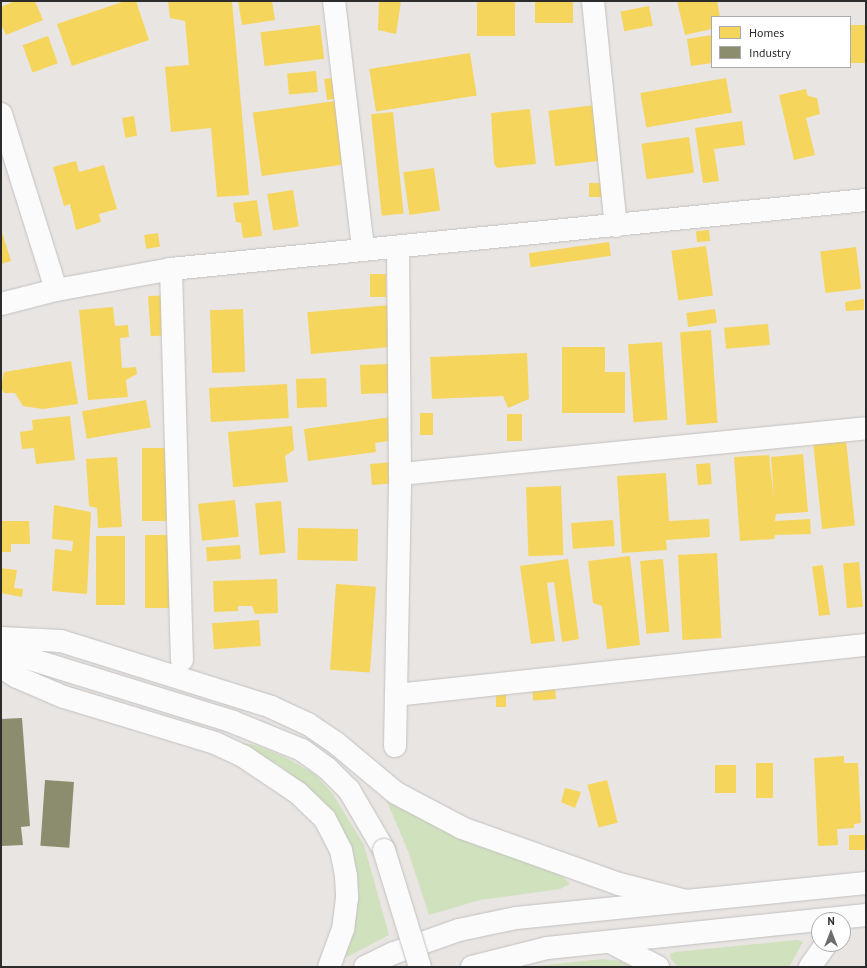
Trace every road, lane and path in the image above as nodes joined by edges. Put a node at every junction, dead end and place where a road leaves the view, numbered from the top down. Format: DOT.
graph roads {
  1 [pos="334,1"];
  2 [pos="593,1"];
  3 [pos="1,114"];
  4 [pos="866,200"];
  5 [pos="616,226"];
  6 [pos="398,246"];
  7 [pos="363,249"];
  8 [pos="171,269"];
  9 [pos="56,290"];
  10 [pos="1,304"];
  11 [pos="866,428"];
  12 [pos="400,474"];
  13 [pos="1,638"];
  14 [pos="866,644"];
  15 [pos="1,650"];
  16 [pos="182,660"];
  17 [pos="1,668"];
  18 [pos="396,695"];
  19 [pos="395,746"];
  20 [pos="866,883"];
  21 [pos="686,901"];
  22 [pos="856,919"];
  23 [pos="611,943"];
  24 [pos="820,952"];
  25 [pos="329,967"];
  26 [pos="365,967"];
  27 [pos="420,967"];
  28 [pos="472,967"];
  29 [pos="658,967"];
  30 [pos="810,967"];
  1 -- 7 [label="street"];
  2 -- 5 [label="street"];
  3 -- 9 [label="street"];
  4 -- 5 [label="street"];
  5 -- 6 [label="street"];
  6 -- 7 [label="street"];
  6 -- 12 [label="street"];
  7 -- 8 [label="street"];
  8 -- 9 [label="street"];
  8 -- 16 [label="street"];
  9 -- 10 [label="street"];
  11 -- 12 [label="street"];
  12 -- 18 [label="street"];
  13 -- 21 [label="street"];
  14 -- 18 [label="street"];
  15 -- 27 [label="street, bridge"];
  17 -- 25 [label="street"];
  18 -- 19 [label="street"];
  20 -- 21 [label="street"];
  21 -- 26 [label="street"];
  22 -- 23 [label="street"];
  23 -- 28 [label="street"];
  23 -- 29 [label="street"];
  24 -- 30 [label="street"];
}
